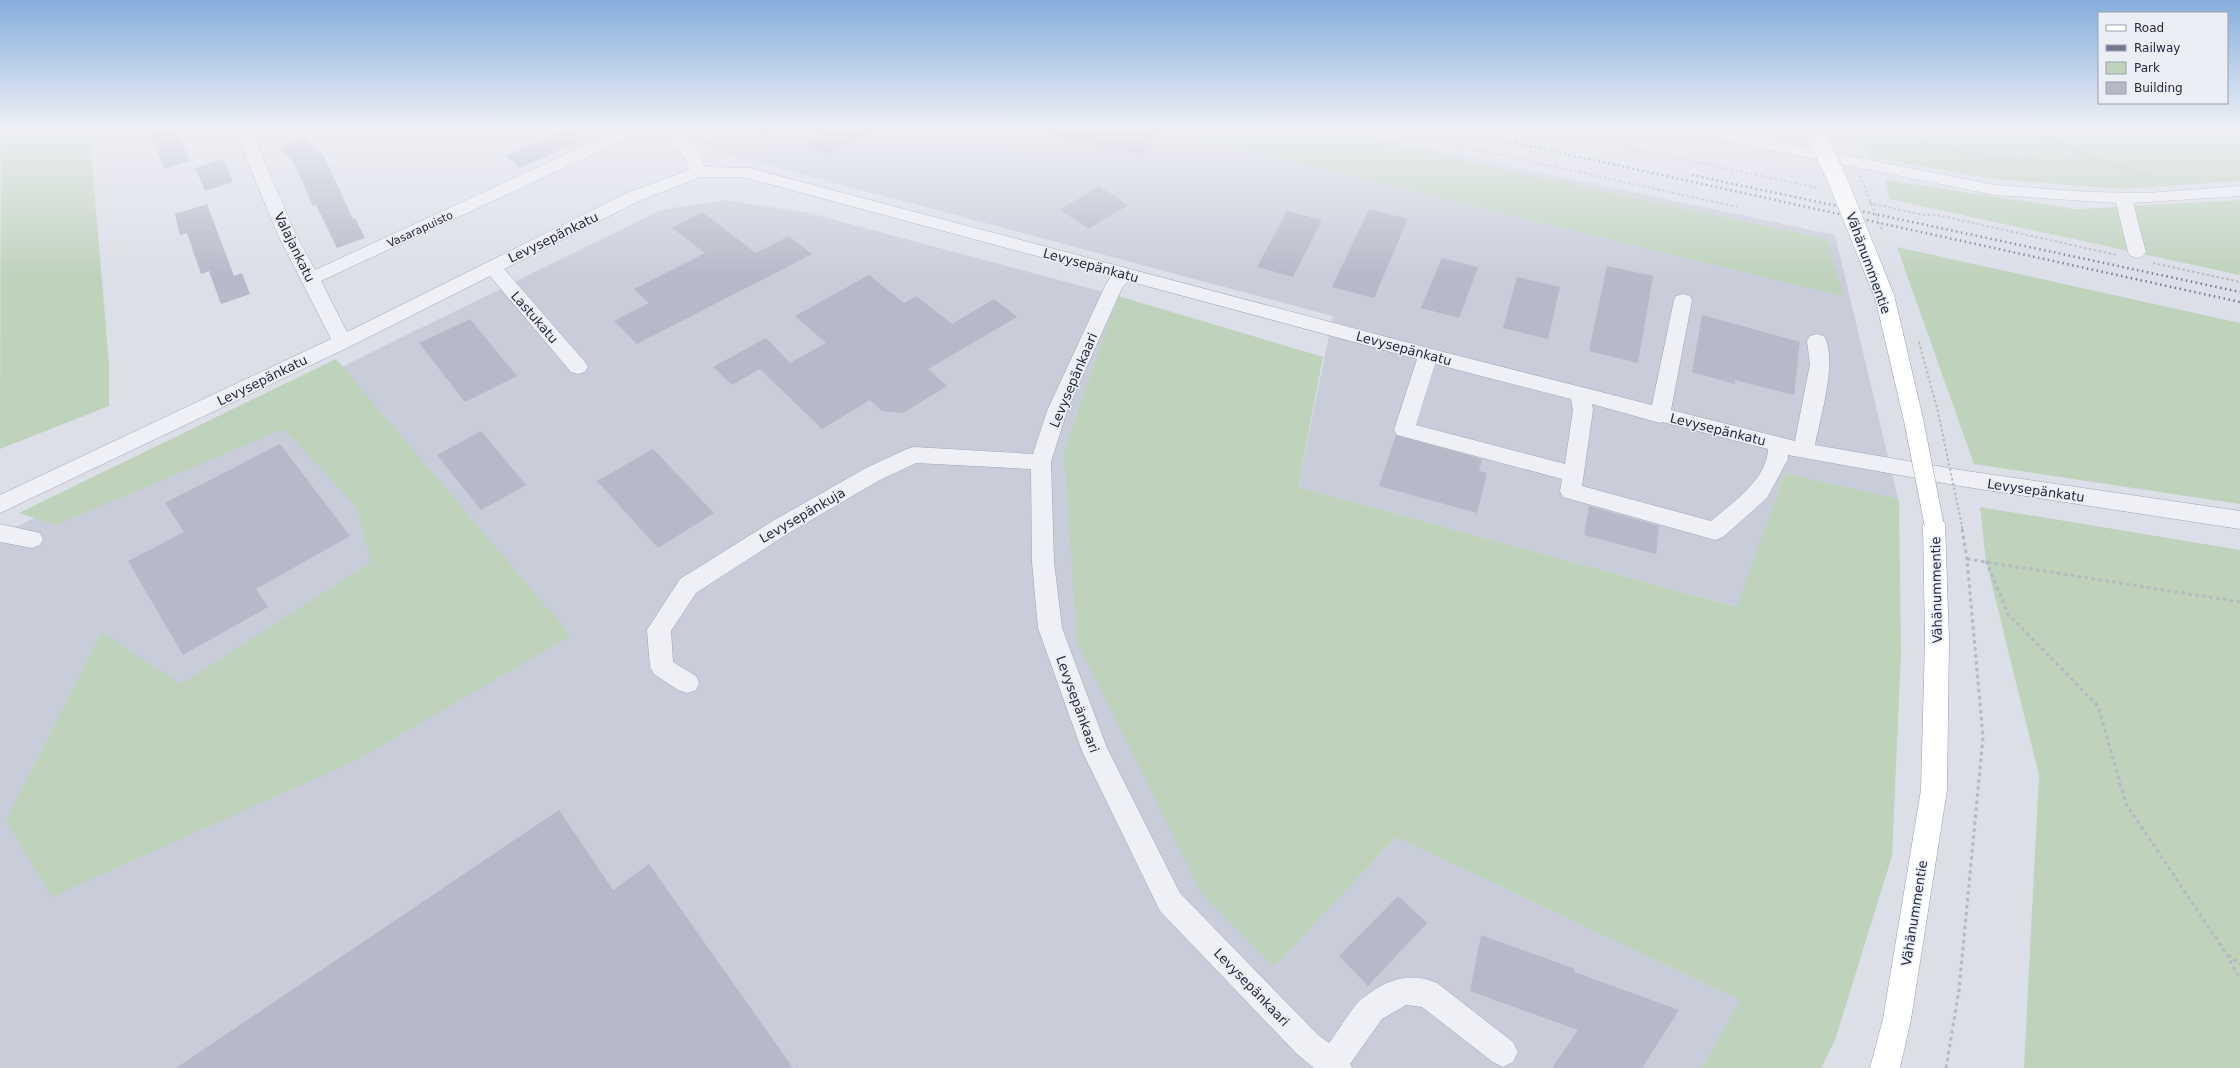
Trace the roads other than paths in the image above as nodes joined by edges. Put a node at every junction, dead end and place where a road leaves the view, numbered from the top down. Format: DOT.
graph roads {
  1 [pos="263,178"];
  2 [pos="529,178"];
  3 [pos="683,178"];
  4 [pos="765,178"];
  5 [pos="1836,178"];
  6 [pos="1934,178"];
  7 [pos="2240,191"];
  8 [pos="2123,198"];
  9 [pos="2130,254"];
  10 [pos="492,267"];
  11 [pos="1122,274"];
  12 [pos="311,279"];
  13 [pos="1683,300"];
  14 [pos="1817,341"];
  15 [pos="342,342"];
  16 [pos="1428,355"];
  17 [pos="578,367"];
  18 [pos="1580,394"];
  19 [pos="1660,416"];
  20 [pos="1778,444"];
  21 [pos="1804,451"];
  22 [pos="1041,462"];
  23 [pos="1574,474"];
  24 [pos="0,505"];
  25 [pos="2240,520"];
  26 [pos="0,533"];
  27 [pos="32,539"];
  28 [pos="687,683"];
  29 [pos="1503,1052"];
  30 [pos="1334,1066"];
  31 [pos="1885,1068"];
  1 -- 12 [label="street, Valajankatu"];
  2 -- 12 [label="street, Vasarapuisto"];
  3 -- 10 [label="street, Levysepänkatu"];
  4 -- 11 [label="street, Levysepänkatu"];
  5 -- 31 [label="main road, Vähänummentie, bridge"];
  6 -- 8 [label="street"];
  7 -- 8 [label="street"];
  8 -- 9 [label="street"];
  10 -- 15 [label="street, Levysepänkatu"];
  10 -- 17 [label="street, Lastukatu"];
  11 -- 16 [label="street, Levysepänkatu"];
  11 -- 22 [label="street, Levysepänkaari"];
  12 -- 15 [label="street, Valajankatu"];
  13 -- 19 [label="street"];
  14 -- 21 [label="street"];
  15 -- 24 [label="street, Levysepänkatu"];
  16 -- 18 [label="street, Levysepänkatu"];
  16 -- 23 [label="street"];
  18 -- 19 [label="street, Levysepänkatu"];
  18 -- 23 [label="street"];
  19 -- 20 [label="street, Levysepänkatu"];
  20 -- 21 [label="street, Levysepänkatu"];
  20 -- 23 [label="street"];
  21 -- 25 [label="street, Levysepänkatu"];
  22 -- 28 [label="street, Levysepänkuja"];
  22 -- 30 [label="street, Levysepänkaari"];
  26 -- 27 [label="street"];
  29 -- 30 [label="street"];
}
